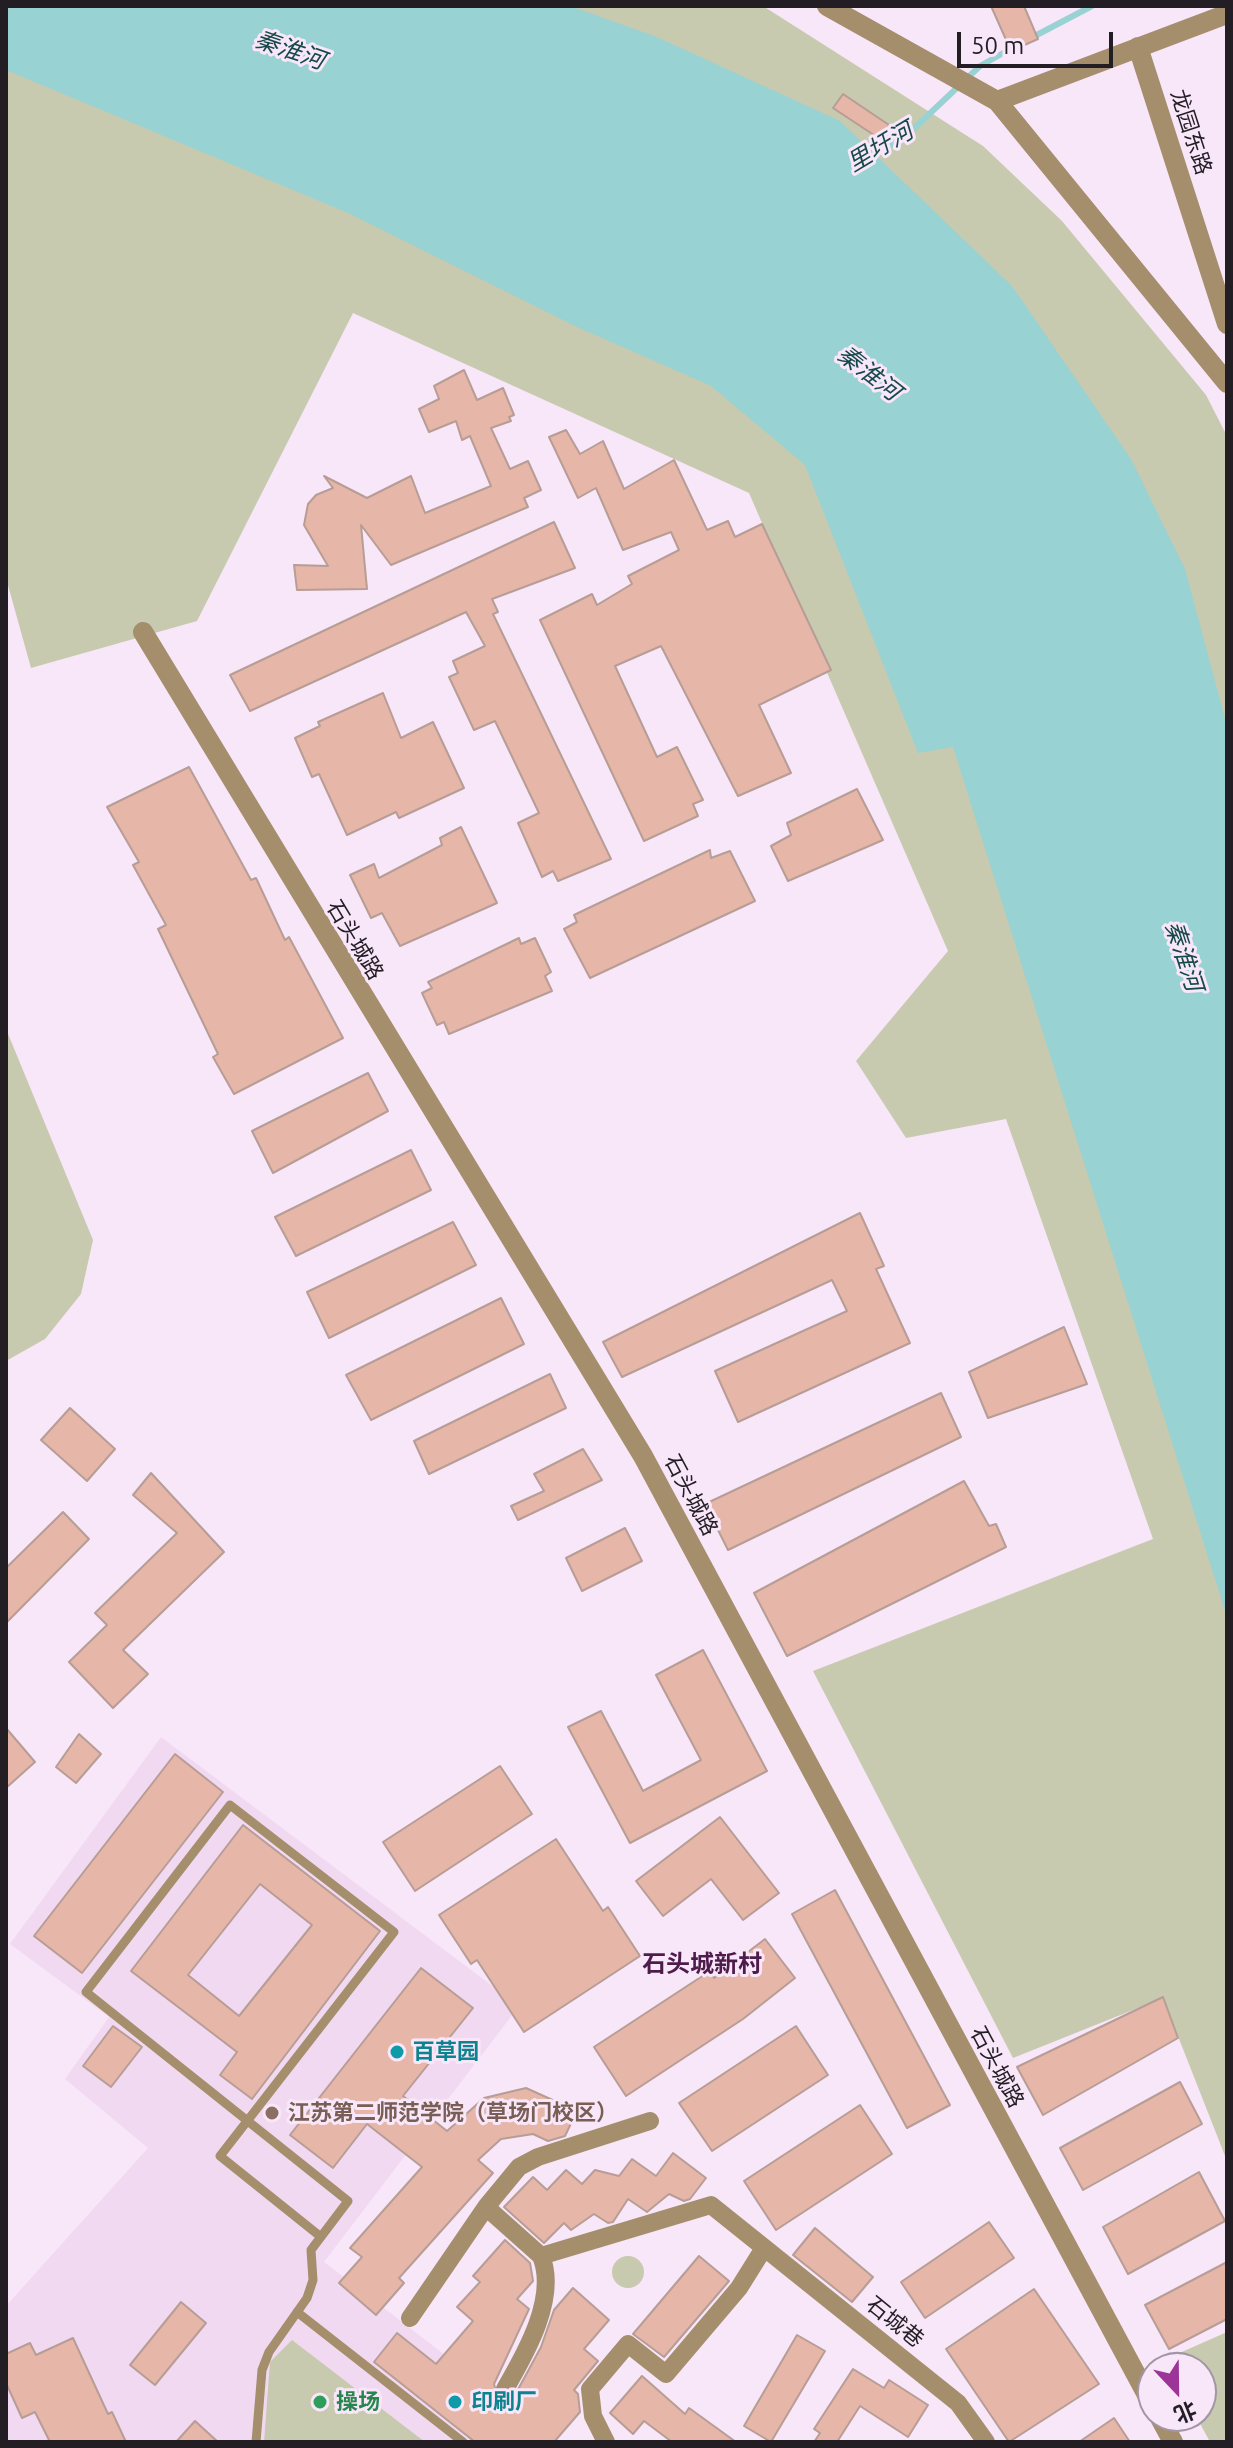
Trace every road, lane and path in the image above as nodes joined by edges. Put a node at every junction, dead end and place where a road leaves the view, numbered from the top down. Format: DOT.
graph roads {
  1 [pos="827,6"];
  2 [pos="1227,14"];
  3 [pos="1138,47"];
  4 [pos="997,101"];
  5 [pos="1227,324"];
  6 [pos="1227,383"];
  7 [pos="143,632"];
  8 [pos="247,2121"];
  9 [pos="650,2121"];
  10 [pos="486,2207"];
  11 [pos="321,2237"];
  12 [pos="764,2248"];
  13 [pos="541,2256"];
  14 [pos="297,2312"];
  15 [pos="410,2318"];
  16 [pos="1137,2376"];
  17 [pos="505,2389"];
  18 [pos="256,2442"];
  19 [pos="463,2442"];
  20 [pos="606,2442"];
  21 [pos="986,2442"];
  1 -- 4 [label="street"];
  2 -- 3 [label="street"];
  3 -- 4 [label="street"];
  3 -- 5 [label="street, 龙园东路"];
  4 -- 6 [label="street"];
  7 -- 16 [label="street, 石头城路"];
  8 -- 8 [label="lane"];
  8 -- 11 [label="lane"];
  8 -- 11 [label="lane"];
  9 -- 10 [label="street"];
  10 -- 13 [label="street"];
  10 -- 15 [label="street"];
  11 -- 14 [label="lane"];
  12 -- 13 [label="street, 石城巷"];
  12 -- 20 [label="street"];
  12 -- 21 [label="street, 石城巷"];
  13 -- 17 [label="street"];
  14 -- 18 [label="lane"];
  14 -- 19 [label="lane"];
}
